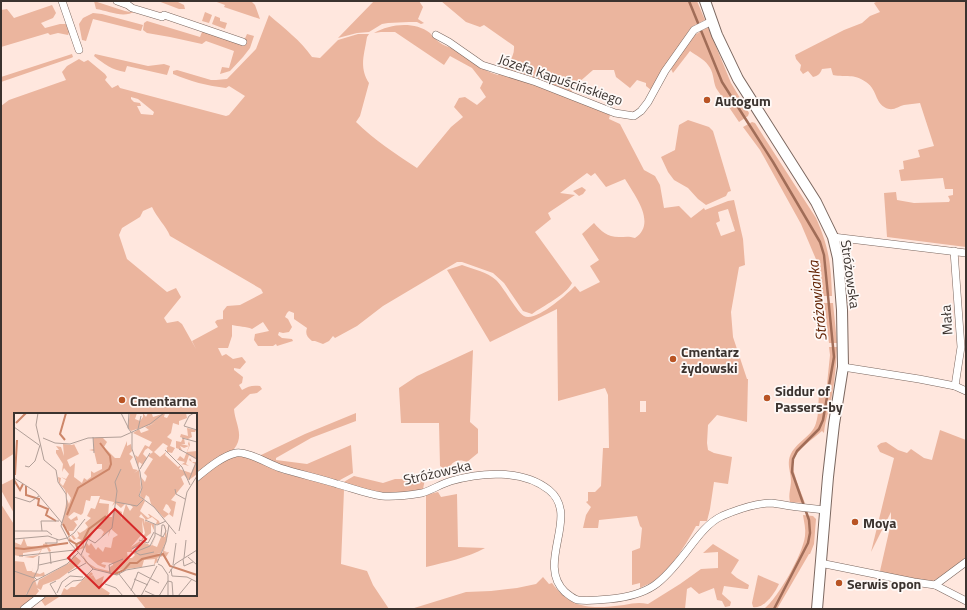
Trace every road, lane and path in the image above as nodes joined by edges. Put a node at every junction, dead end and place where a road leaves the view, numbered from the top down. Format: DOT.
graph roads {
  1 [pos="62,1"];
  2 [pos="117,1"];
  3 [pos="705,1"];
  4 [pos="709,22"];
  5 [pos="436,35"];
  6 [pos="242,42"];
  7 [pos="78,50"];
  8 [pos="833,237"];
  9 [pos="954,251"];
  10 [pos="966,252"];
  11 [pos="843,367"];
  12 [pos="955,386"];
  13 [pos="966,391"];
  14 [pos="197,477"];
  15 [pos="825,510"];
  16 [pos="966,562"];
  17 [pos="820,563"];
  18 [pos="935,585"];
  19 [pos="41,596"];
  20 [pos="966,601"];
  21 [pos="24,609"];
  22 [pos="817,609"];
  1 -- 7 [label="street"];
  2 -- 6 [label="street"];
  3 -- 4 [label="main road, Stróżowska"];
  4 -- 5 [label="street, Józefa Kapuścińskiego"];
  4 -- 8 [label="main road, Stróżowska"];
  8 -- 9 [label="street"];
  8 -- 11 [label="main road, Stróżowska"];
  9 -- 10 [label="street"];
  9 -- 12 [label="street, Mała"];
  11 -- 12 [label="street"];
  11 -- 15 [label="main road, Stróżowska"];
  12 -- 13 [label="street"];
  14 -- 15 [label="street, Stróżowska"];
  15 -- 17 [label="main road, Stróżowska"];
  16 -- 18 [label="street"];
  17 -- 18 [label="street"];
  17 -- 22 [label="main road, Stróżowska"];
  18 -- 20 [label="street"];
  19 -- 21 [label="street"];
}
